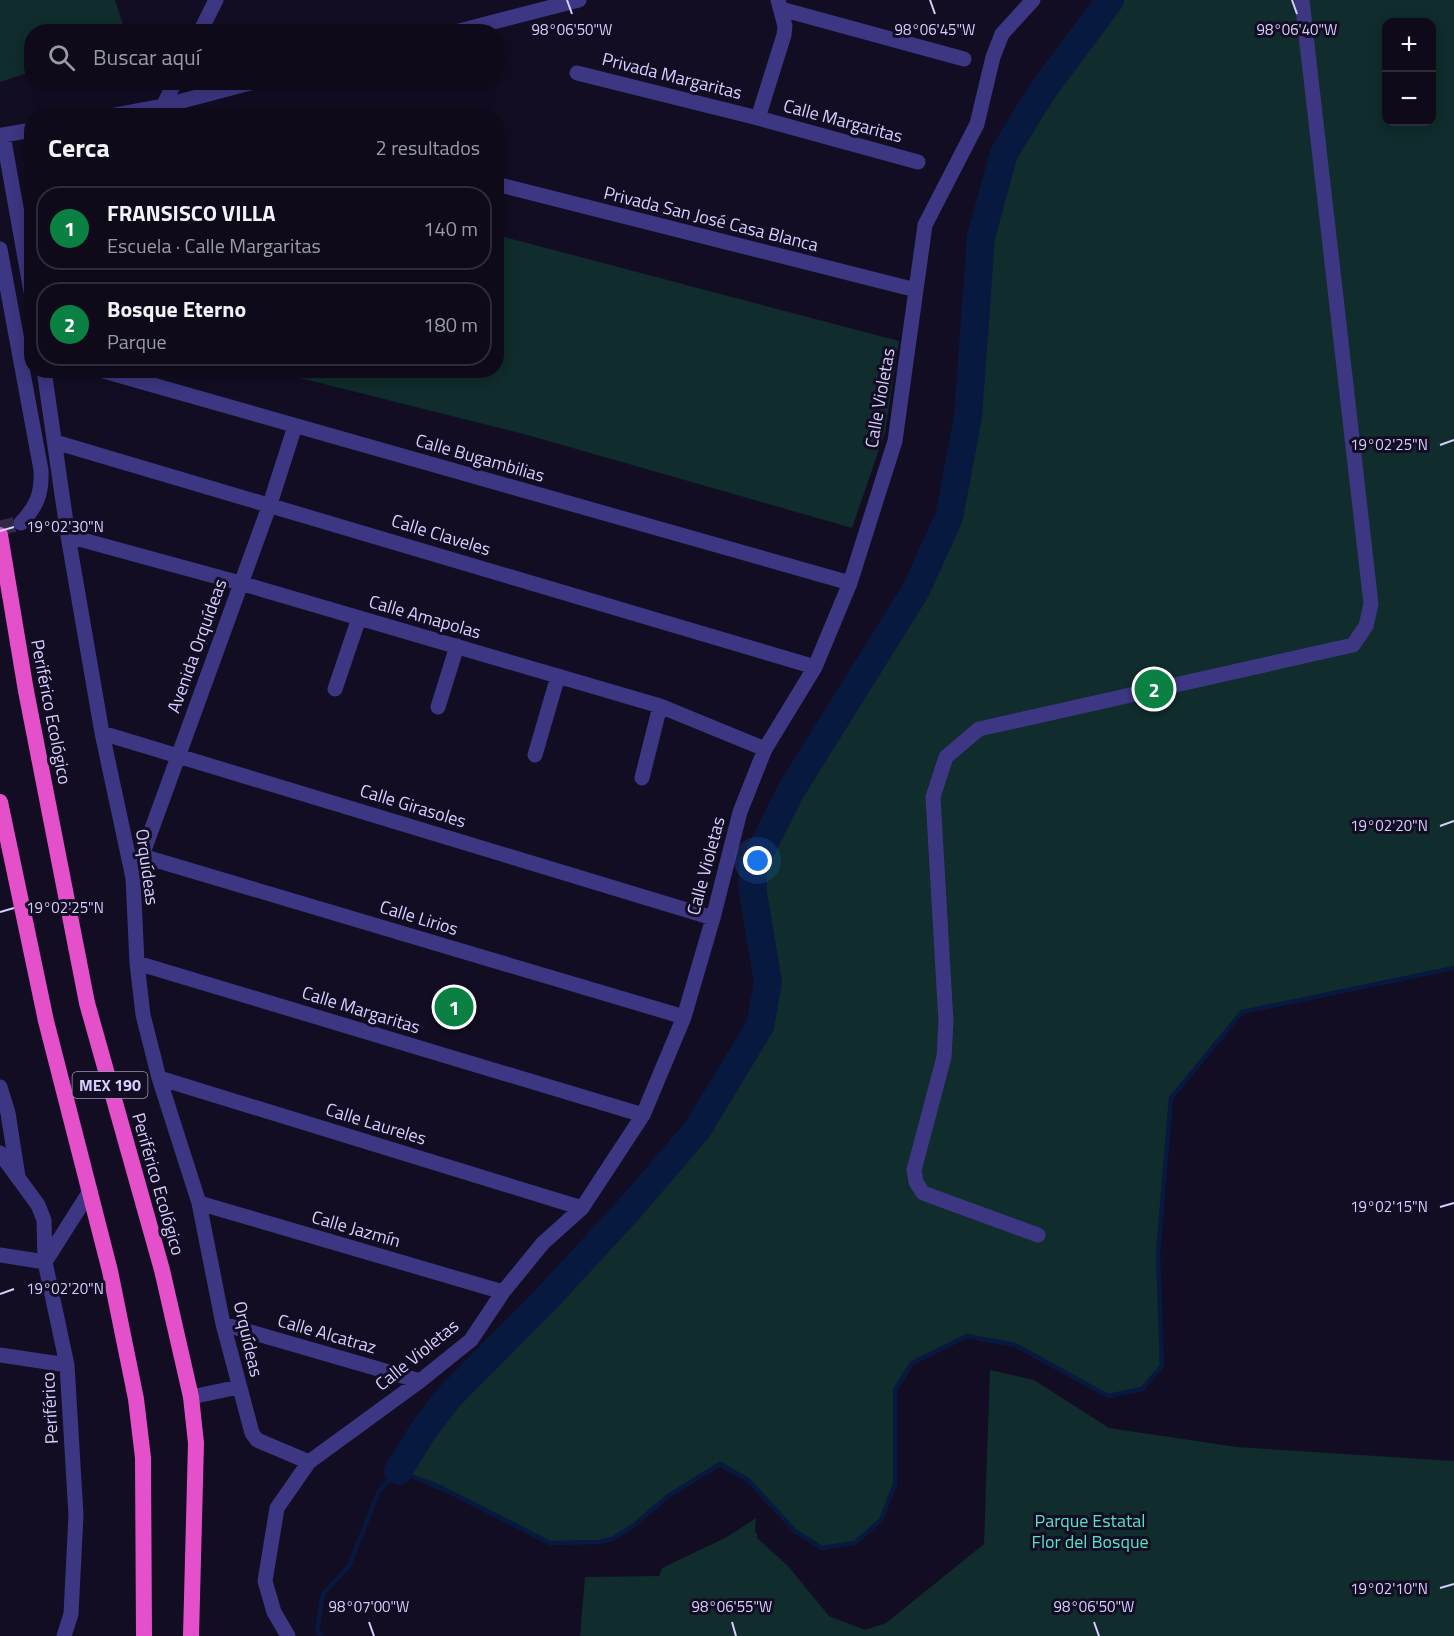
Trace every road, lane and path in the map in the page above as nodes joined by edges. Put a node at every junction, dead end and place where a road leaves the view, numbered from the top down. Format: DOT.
graph roads {
  1 [pos="216,0"];
  2 [pos="579,0"];
  3 [pos="1033,0"];
  4 [pos="1302,0"];
  5 [pos="779,4"];
  6 [pos="204,24"];
  7 [pos="486,24"];
  8 [pos="964,59"];
  9 [pos="577,73"];
  10 [pos="171,90"];
  11 [pos="228,90"];
  12 [pos="162,108"];
  13 [pos="171,108"];
  14 [pos="758,118"];
  15 [pos="24,132"];
  16 [pos="2,136"];
  17 [pos="918,162"];
  18 [pos="504,186"];
  19 [pos="24,240"];
  20 [pos="0,249"];
  21 [pos="916,290"];
  22 [pos="45,378"];
  23 [pos="128,378"];
  24 [pos="295,426"];
  25 [pos="54,442"];
  26 [pos="270,504"];
  27 [pos="21,523"];
  28 [pos="0,535"];
  29 [pos="68,536"];
  30 [pos="240,582"];
  31 [pos="850,583"];
  32 [pos="359,618"];
  33 [pos="457,646"];
  34 [pos="815,667"];
  35 [pos="558,676"];
  36 [pos="335,689"];
  37 [pos="660,706"];
  38 [pos="438,707"];
  39 [pos="102,733"];
  40 [pos="765,749"];
  41 [pos="179,755"];
  42 [pos="535,755"];
  43 [pos="642,778"];
  44 [pos="0,802"];
  45 [pos="142,856"];
  46 [pos="132,878"];
  47 [pos="713,918"];
  48 [pos="137,963"];
  49 [pos="684,1017"];
  50 [pos="159,1078"];
  51 [pos="0,1087"];
  52 [pos="643,1115"];
  53 [pos="0,1153"];
  54 [pos="18,1177"];
  55 [pos="90,1191"];
  56 [pos="199,1203"];
  57 [pos="582,1208"];
  58 [pos="1038,1235"];
  59 [pos="0,1255"];
  60 [pos="45,1262"];
  61 [pos="503,1292"];
  62 [pos="223,1324"];
  63 [pos="0,1355"];
  64 [pos="67,1365"];
  65 [pos="420,1381"];
  66 [pos="239,1387"];
  67 [pos="191,1397"];
  68 [pos="309,1462"];
  69 [pos="64,1636"];
  70 [pos="144,1636"];
  71 [pos="191,1636"];
  72 [pos="288,1636"];
  1 -- 6 [label="street"];
  2 -- 7 [label="street"];
  3 -- 21 [label="street, Calle Violetas"];
  4 -- 58 [label="street"];
  5 -- 8 [label="street"];
  5 -- 14 [label="street"];
  9 -- 14 [label="street, Privada Margaritas"];
  10 -- 12 [label="street"];
  11 -- 13 [label="street"];
  14 -- 17 [label="street, Calle Margaritas"];
  15 -- 16 [label="street"];
  16 -- 19 [label="street"];
  18 -- 21 [label="street, Privada San José Casa Blanca"];
  20 -- 27 [label="street"];
  21 -- 31 [label="street, Calle Violetas"];
  22 -- 25 [label="street, Orquídeas"];
  23 -- 24 [label="street, Calle Bugambilias"];
  24 -- 26 [label="street, Avenida Orquídeas"];
  24 -- 31 [label="street, Calle Bugambilias"];
  25 -- 26 [label="street, Calle Claveles"];
  25 -- 29 [label="street, Orquídeas"];
  26 -- 30 [label="street, Avenida Orquídeas"];
  26 -- 34 [label="street, Calle Claveles"];
  28 -- 67 [label="highway, Periférico Ecológico / MEX 190"];
  29 -- 30 [label="street, Calle Amapolas"];
  29 -- 39 [label="street, Orquídeas"];
  30 -- 32 [label="street, Calle Amapolas"];
  30 -- 41 [label="street, Avenida Orquídeas"];
  31 -- 34 [label="street, Calle Violetas"];
  32 -- 33 [label="street, Calle Amapolas"];
  32 -- 36 [label="street"];
  33 -- 35 [label="street, Calle Amapolas"];
  33 -- 38 [label="street"];
  34 -- 40 [label="street, Calle Violetas"];
  35 -- 37 [label="street, Calle Amapolas"];
  35 -- 42 [label="street"];
  37 -- 40 [label="street, Calle Amapolas"];
  37 -- 43 [label="street"];
  39 -- 41 [label="street, Calle Girasoles"];
  39 -- 46 [label="street, Orquídeas"];
  40 -- 47 [label="street, Calle Violetas"];
  41 -- 45 [label="street, Avenida Orquídeas"];
  41 -- 47 [label="street, Calle Girasoles"];
  44 -- 55 [label="highway, MEX 190"];
  45 -- 46 [label="street, Avenida Orquídeas"];
  45 -- 49 [label="street, Calle Lirios"];
  46 -- 48 [label="street, Orquídeas"];
  47 -- 49 [label="street, Calle Violetas"];
  48 -- 50 [label="street, Orquídeas"];
  48 -- 52 [label="street, Calle Margaritas"];
  49 -- 52 [label="street, Calle Violetas"];
  50 -- 56 [label="street, Orquídeas"];
  50 -- 57 [label="street, Calle Laureles"];
  51 -- 54 [label="street"];
  52 -- 57 [label="street, Calle Violetas"];
  53 -- 54 [label="street, Periférico"];
  54 -- 60 [label="street, Periférico"];
  55 -- 60 [label="street"];
  55 -- 70 [label="highway, MEX 190"];
  56 -- 61 [label="street, Calle Jazmín"];
  56 -- 62 [label="street, Orquídeas"];
  57 -- 61 [label="street, Calle Violetas"];
  59 -- 60 [label="street"];
  60 -- 64 [label="street, Periférico"];
  61 -- 65 [label="street, Calle Violetas"];
  62 -- 65 [label="street, Calle Alcatraz"];
  62 -- 66 [label="street, Orquídeas"];
  63 -- 64 [label="street"];
  64 -- 69 [label="street, Periférico"];
  65 -- 68 [label="street, Calle Violetas"];
  66 -- 67 [label="street"];
  66 -- 68 [label="street, Orquídeas"];
  67 -- 71 [label="highway, Periférico Ecológico / MEX 190"];
  68 -- 72 [label="street, Calle Violetas"];
}
